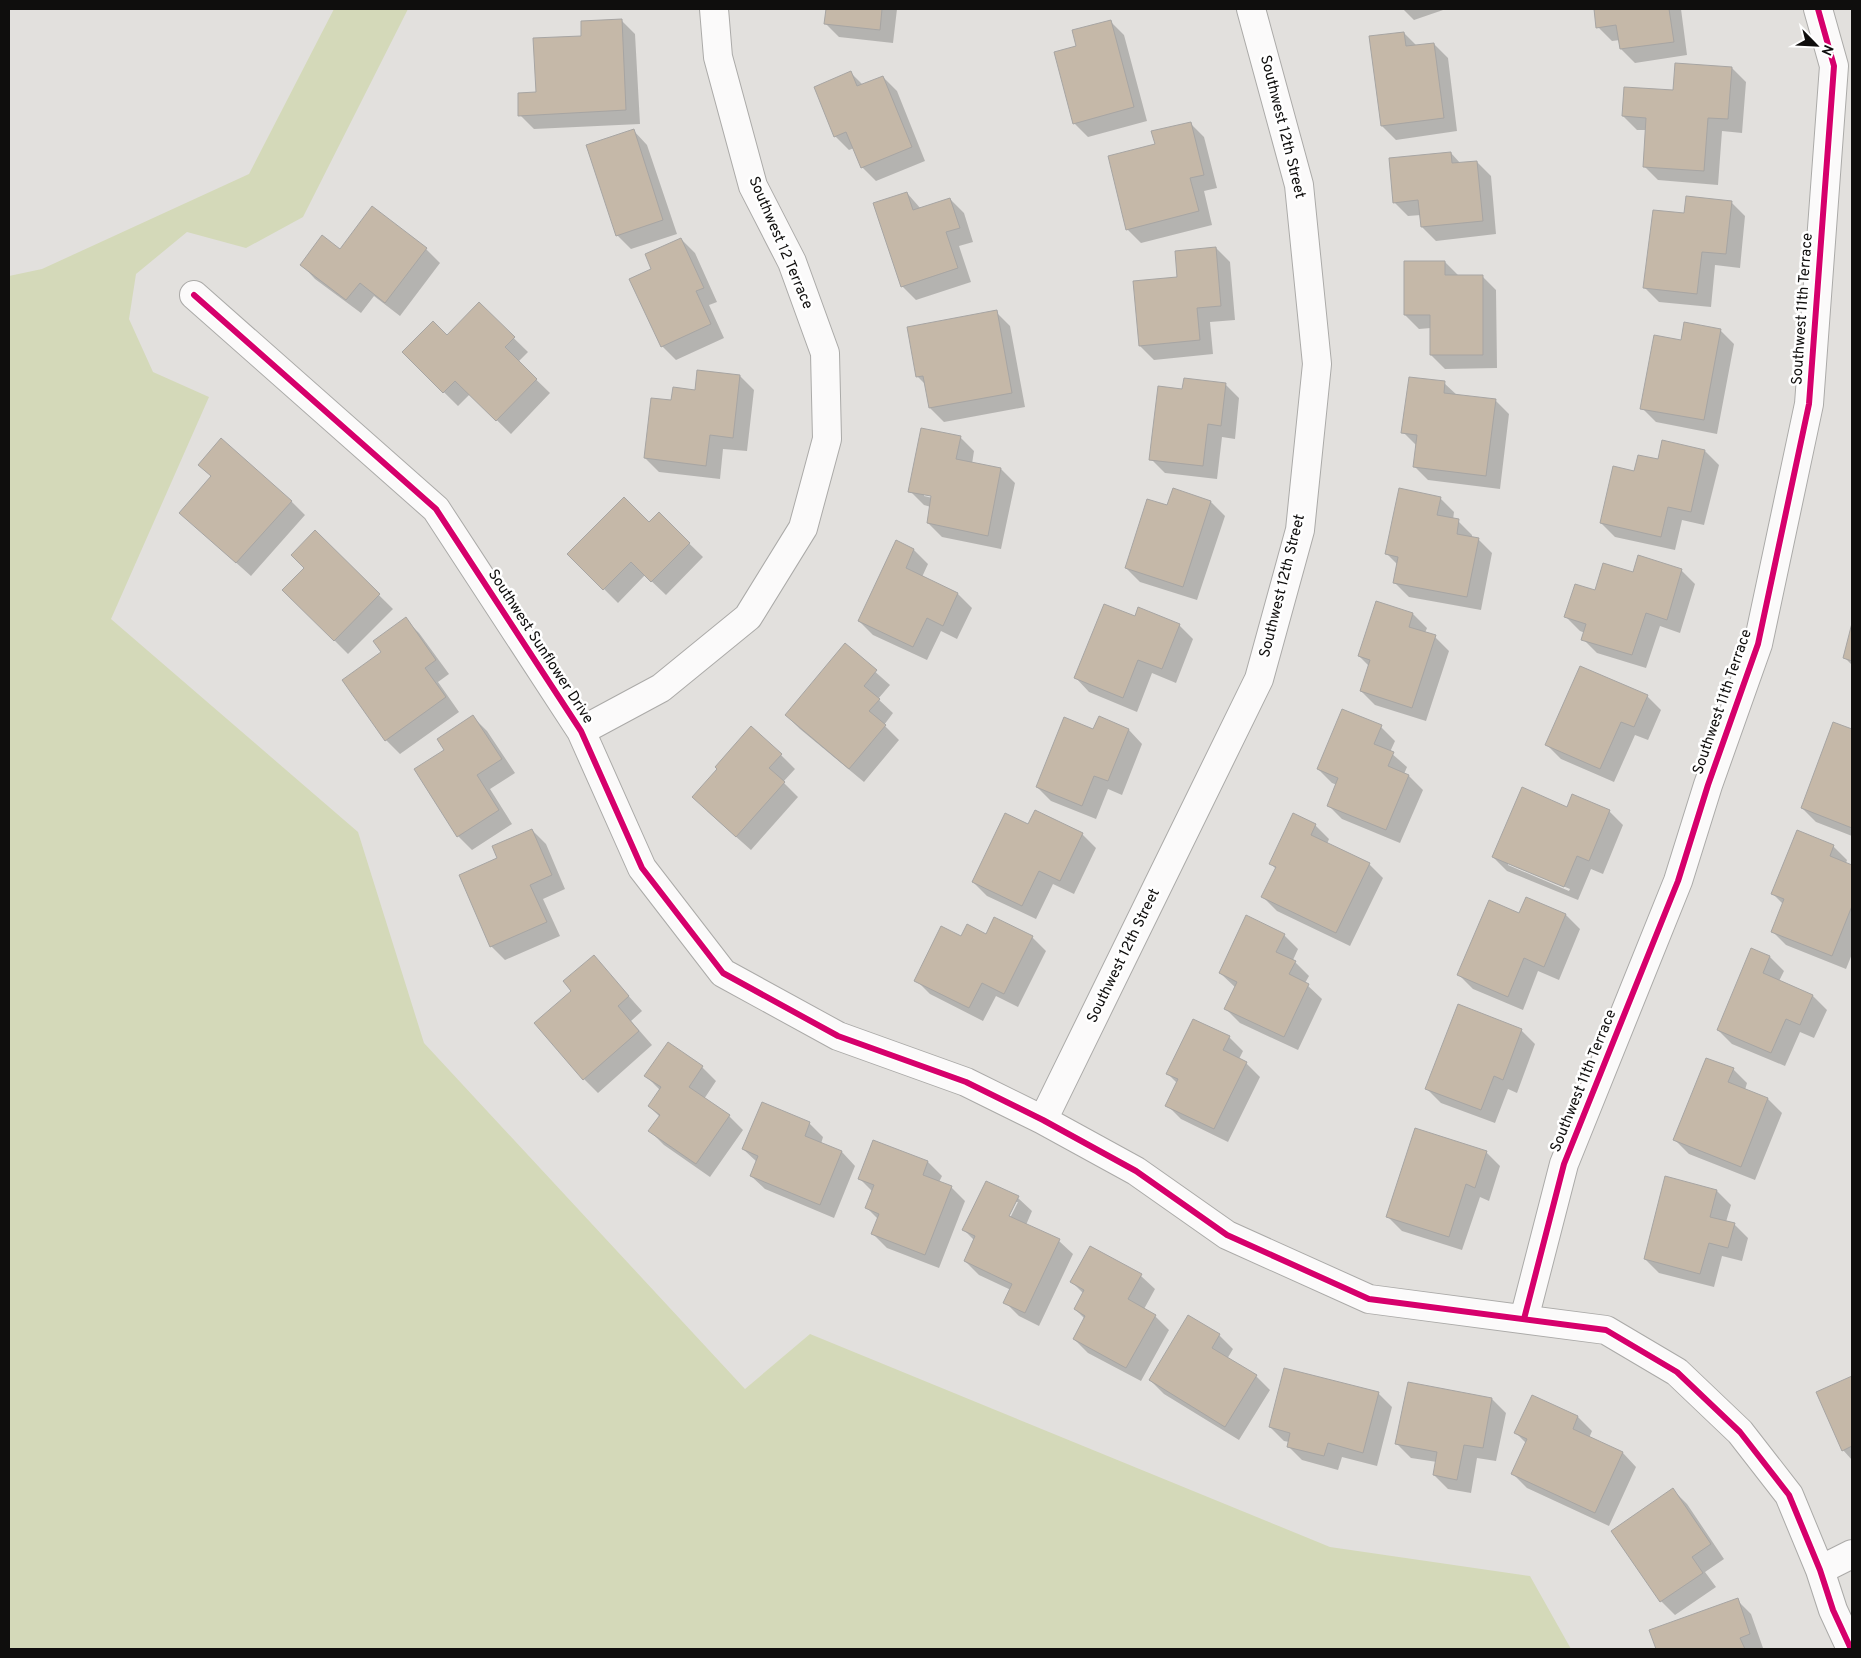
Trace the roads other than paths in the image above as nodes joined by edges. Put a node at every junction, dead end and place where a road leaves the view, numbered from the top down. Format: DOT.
graph roads {
  1 [pos="714,9"];
  2 [pos="1251,9"];
  3 [pos="1818,9"];
  4 [pos="194,295"];
  5 [pos="581,731"];
  6 [pos="1042,1120"];
  7 [pos="1524,1319"];
  8 [pos="1852,1554"];
  9 [pos="1820,1570"];
  10 [pos="1851,1649"];
  1 -- 5 [label="street, Southwest 12 Terrace"];
  2 -- 6 [label="street, Southwest 12th Street"];
  3 -- 7 [label="street, Southwest 11th Terrace"];
  4 -- 5 [label="street, Southwest Sunflower Drive"];
  5 -- 6 [label="street, Southwest Sunflower Drive"];
  6 -- 7 [label="street, Southwest Sunflower Drive"];
  7 -- 9 [label="street, Southwest Sunflower Drive"];
  8 -- 9 [label="street"];
  9 -- 10 [label="street, Southwest Sunflower Drive"];
}
